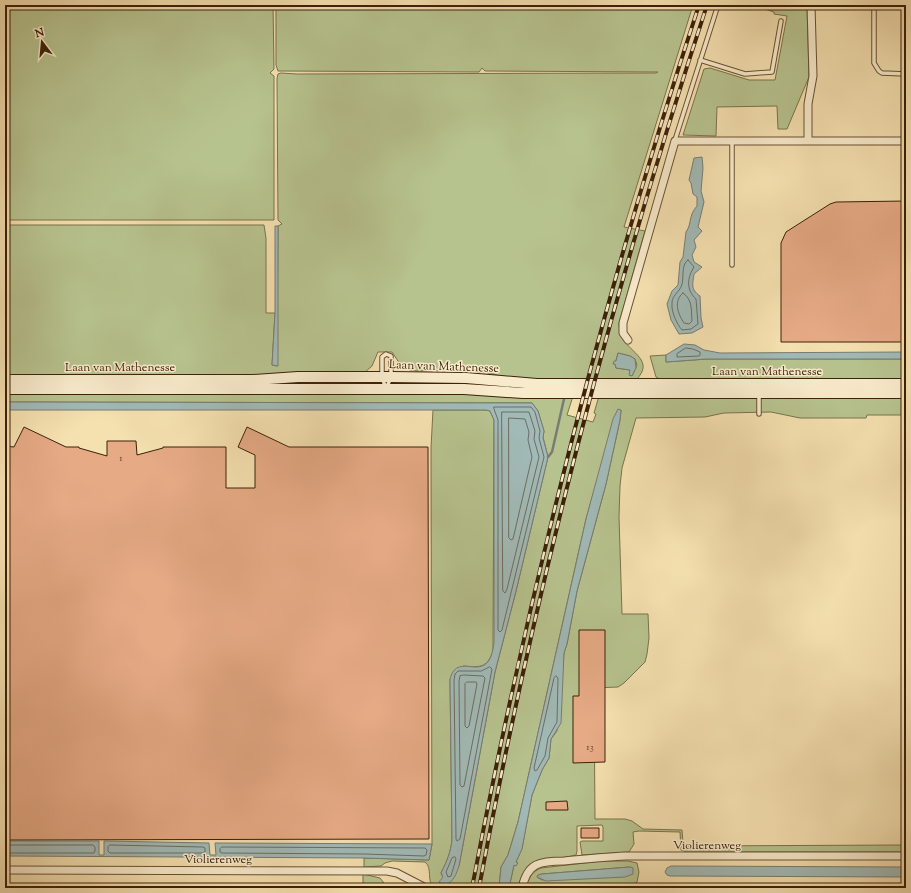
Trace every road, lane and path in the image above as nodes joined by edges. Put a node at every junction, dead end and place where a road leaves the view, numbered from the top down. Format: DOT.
graph roads {
  1 [pos="718,5"];
  2 [pos="811,5"];
  3 [pos="874,5"];
  4 [pos="781,21"];
  5 [pos="700,60"];
  6 [pos="906,74"];
  7 [pos="675,141"];
  8 [pos="732,141"];
  9 [pos="808,141"];
  10 [pos="906,141"];
  11 [pos="732,265"];
  12 [pos="628,340"];
  13 [pos="387,377"];
  14 [pos="5,380"];
  15 [pos="906,384"];
  16 [pos="5,389"];
  17 [pos="386,389"];
  18 [pos="759,389"];
  19 [pos="906,393"];
  20 [pos="759,414"];
  21 [pos="906,856"];
  22 [pos="5,870"];
  23 [pos="426,888"];
  24 [pos="522,888"];
  1 -- 5 [label="lane"];
  2 -- 9 [label="street"];
  3 -- 6 [label="lane"];
  4 -- 5 [label="lane"];
  5 -- 7 [label="lane"];
  7 -- 8 [label="street"];
  7 -- 12 [label="street"];
  8 -- 9 [label="street"];
  8 -- 11 [label="lane"];
  9 -- 10 [label="street"];
  13 -- 13 [label="lane"];
  13 -- 14 [label="street, Laan van Mathenesse"];
  13 -- 17 [label="lane"];
  13 -- 17 [label="lane"];
  13 -- 18 [label="street, Laan van Mathenesse"];
  15 -- 18 [label="street, Laan van Mathenesse"];
  16 -- 17 [label="street, Laan van Mathenesse"];
  17 -- 18 [label="street, Laan van Mathenesse"];
  18 -- 19 [label="street, Laan van Mathenesse"];
  18 -- 20 [label="lane"];
  21 -- 24 [label="street, Violierenweg"];
  22 -- 23 [label="street, Violierenweg"];
}
